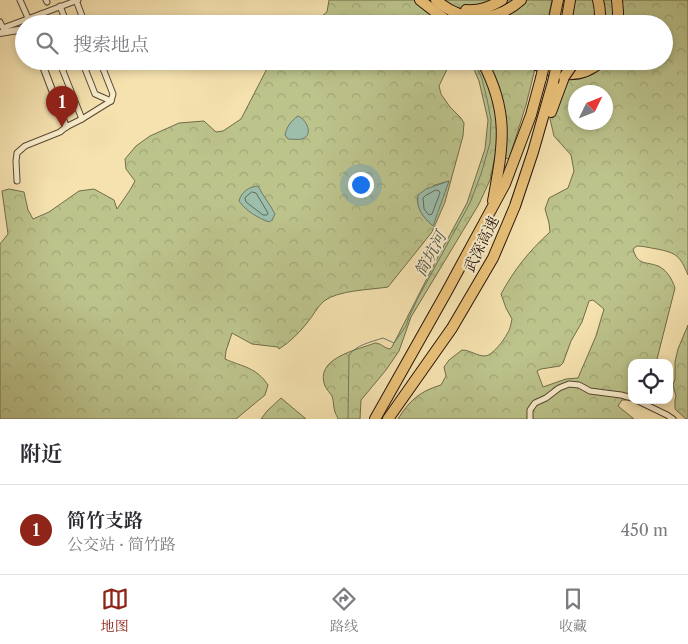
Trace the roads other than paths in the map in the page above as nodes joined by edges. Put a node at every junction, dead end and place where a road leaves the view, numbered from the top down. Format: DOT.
graph roads {
  1 [pos="20,0"];
  2 [pos="77,0"];
  3 [pos="420,0"];
  4 [pos="437,0"];
  5 [pos="502,0"];
  6 [pos="521,0"];
  7 [pos="558,0"];
  8 [pos="570,0"];
  9 [pos="598,0"];
  10 [pos="617,0"];
  11 [pos="48,4"];
  12 [pos="60,6"];
  13 [pos="41,14"];
  14 [pos="27,15"];
  15 [pos="38,15"];
  16 [pos="64,15"];
  17 [pos="82,15"];
  18 [pos="441,15"];
  19 [pos="461,15"];
  20 [pos="496,15"];
  21 [pos="555,15"];
  22 [pos="568,15"];
  23 [pos="600,15"];
  24 [pos="618,15"];
  25 [pos="0,22"];
  26 [pos="15,23"];
  27 [pos="15,31"];
  28 [pos="0,33"];
  29 [pos="44,70"];
  30 [pos="63,70"];
  31 [pos="86,70"];
  32 [pos="104,70"];
  33 [pos="487,70"];
  34 [pos="543,70"];
  35 [pos="548,70"];
  36 [pos="556,70"];
  37 [pos="569,70"];
  38 [pos="590,70"];
  39 [pos="111,101"];
  40 [pos="82,119"];
  41 [pos="66,127"];
  42 [pos="533,152"];
  43 [pos="17,181"];
  44 [pos="491,211"];
  45 [pos="628,397"];
  46 [pos="644,404"];
  47 [pos="375,419"];
  48 [pos="388,419"];
  49 [pos="530,419"];
  50 [pos="673,419"];
  1 -- 14 [label="street"];
  2 -- 12 [label="street"];
  2 -- 17 [label="street"];
  3 -- 18 [label="highway"];
  4 -- 5 [label="highway"];
  4 -- 19 [label="highway"];
  6 -- 20 [label="highway"];
  7 -- 21 [label="highway"];
  8 -- 22 [label="highway"];
  9 -- 23 [label="highway"];
  10 -- 24 [label="highway"];
  11 -- 12 [label="street"];
  11 -- 13 [label="street"];
  12 -- 16 [label="street"];
  13 -- 15 [label="street"];
  25 -- 26 [label="street"];
  27 -- 28 [label="street"];
  29 -- 41 [label="street"];
  30 -- 40 [label="street"];
  31 -- 39 [label="street"];
  32 -- 39 [label="street"];
  33 -- 44 [label="highway"];
  34 -- 44 [label="highway, 武深高速, bridge"];
  35 -- 38 [label="highway"];
  36 -- 42 [label="highway, 武深高速, bridge"];
  37 -- 42 [label="highway, bridge"];
  39 -- 40 [label="street"];
  40 -- 41 [label="street"];
  41 -- 43 [label="street"];
  42 -- 48 [label="highway, 武深高速"];
  44 -- 47 [label="highway, 武深高速"];
  45 -- 49 [label="street"];
  46 -- 50 [label="street"];
}
